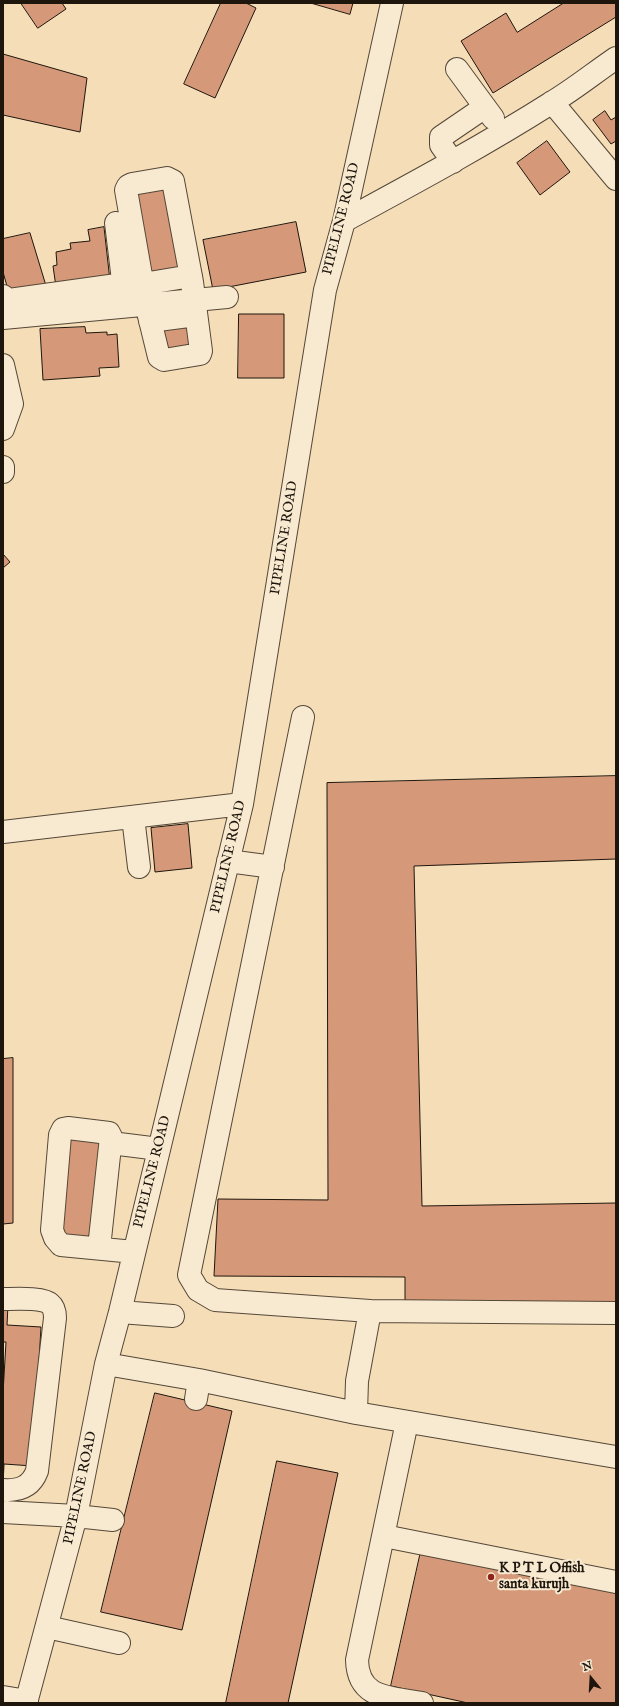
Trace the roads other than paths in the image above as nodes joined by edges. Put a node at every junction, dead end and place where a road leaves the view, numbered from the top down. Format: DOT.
graph roads {
  1 [pos="392,3"];
  2 [pos="616,58"];
  3 [pos="457,69"];
  4 [pos="552,102"];
  5 [pos="485,107"];
  6 [pos="503,132"];
  7 [pos="454,162"];
  8 [pos="616,179"];
  9 [pos="344,221"];
  10 [pos="116,223"];
  11 [pos="191,276"];
  12 [pos="3,296"];
  13 [pos="227,297"];
  14 [pos="138,300"];
  15 [pos="195,308"];
  16 [pos="3,318"];
  17 [pos="3,365"];
  18 [pos="3,429"];
  19 [pos="3,466"];
  20 [pos="3,472"];
  21 [pos="303,717"];
  22 [pos="242,804"];
  23 [pos="133,817"];
  24 [pos="3,832"];
  25 [pos="228,861"];
  26 [pos="139,866"];
  27 [pos="273,867"];
  28 [pos="111,1143"];
  29 [pos="159,1149"];
  30 [pos="99,1248"];
  31 [pos="134,1252"];
  32 [pos="3,1299"];
  33 [pos="370,1311"];
  34 [pos="120,1312"];
  35 [pos="616,1313"];
  36 [pos="173,1316"];
  37 [pos="106,1364"];
  38 [pos="356,1413"];
  39 [pos="407,1422"];
  40 [pos="616,1457"];
  41 [pos="3,1490"];
  42 [pos="3,1512"];
  43 [pos="76,1516"];
  44 [pos="113,1520"];
  45 [pos="384,1536"];
  46 [pos="616,1582"];
  47 [pos="47,1627"];
  48 [pos="119,1643"];
  49 [pos="3,1697"];
  50 [pos="26,1702"];
  51 [pos="422,1703"];
  1 -- 9 [label="street, PIPELINE ROAD"];
  2 -- 4 [label="street"];
  3 -- 5 [label="street"];
  4 -- 6 [label="street"];
  4 -- 8 [label="street"];
  5 -- 6 [label="street"];
  5 -- 7 [label="street"];
  6 -- 7 [label="street"];
  7 -- 9 [label="street"];
  9 -- 22 [label="street, PIPELINE ROAD"];
  10 -- 14 [label="street"];
  11 -- 14 [label="street"];
  11 -- 14 [label="street"];
  11 -- 15 [label="street"];
  12 -- 14 [label="street"];
  13 -- 15 [label="street"];
  14 -- 15 [label="street"];
  14 -- 15 [label="street"];
  14 -- 16 [label="street"];
  17 -- 18 [label="street"];
  19 -- 20 [label="street"];
  21 -- 27 [label="street"];
  22 -- 23 [label="street"];
  22 -- 25 [label="street, PIPELINE ROAD"];
  23 -- 24 [label="street"];
  23 -- 26 [label="street"];
  25 -- 27 [label="street"];
  25 -- 29 [label="street, PIPELINE ROAD"];
  27 -- 33 [label="street"];
  28 -- 29 [label="street"];
  28 -- 30 [label="street"];
  28 -- 30 [label="street"];
  29 -- 31 [label="street, PIPELINE ROAD"];
  30 -- 31 [label="street"];
  31 -- 34 [label="street, PIPELINE ROAD"];
  32 -- 41 [label="street"];
  33 -- 35 [label="street"];
  33 -- 38 [label="street"];
  34 -- 36 [label="street"];
  34 -- 37 [label="street, PIPELINE ROAD"];
  37 -- 38 [label="street"];
  37 -- 43 [label="street, PIPELINE ROAD"];
  38 -- 39 [label="street"];
  39 -- 40 [label="street"];
  39 -- 45 [label="street"];
  42 -- 43 [label="street"];
  43 -- 44 [label="street"];
  43 -- 47 [label="street, PIPELINE ROAD"];
  45 -- 46 [label="street"];
  45 -- 51 [label="street"];
  47 -- 48 [label="street"];
  47 -- 50 [label="street, PIPELINE ROAD"];
  49 -- 50 [label="street"];
}
